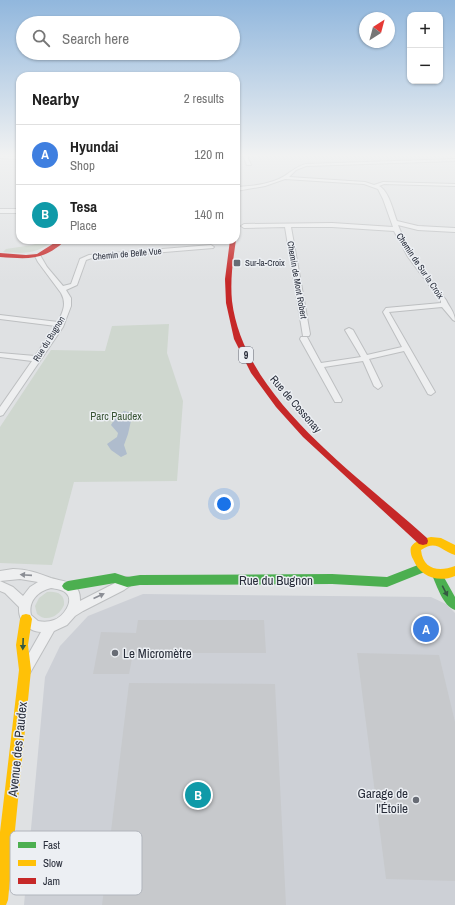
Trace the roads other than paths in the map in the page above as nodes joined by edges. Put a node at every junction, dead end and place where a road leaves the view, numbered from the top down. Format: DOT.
graph roads {
  1 [pos="385,198"];
  2 [pos="0,210"];
  3 [pos="16,211"];
  4 [pos="394,222"];
  5 [pos="244,226"];
  6 [pos="288,226"];
  7 [pos="395,229"];
  8 [pos="455,230"];
  9 [pos="57,244"];
  10 [pos="232,244"];
  11 [pos="211,247"];
  12 [pos="0,255"];
  13 [pos="38,256"];
  14 [pos="62,289"];
  15 [pos="444,304"];
  16 [pos="0,317"];
  17 [pos="455,319"];
  18 [pos="60,324"];
  19 [pos="349,330"];
  20 [pos="406,348"];
  21 [pos="0,355"];
  22 [pos="365,358"];
  23 [pos="37,359"];
  24 [pos="318,366"];
  25 [pos="378,386"];
  26 [pos="431,392"];
  27 [pos="338,400"];
  28 [pos="0,413"];
  29 [pos="423,541"];
  30 [pos="455,551"];
  31 [pos="423,568"];
  32 [pos="455,571"];
  33 [pos="437,575"];
  34 [pos="0,576"];
  35 [pos="127,582"];
  36 [pos="51,583"];
  37 [pos="0,586"];
  38 [pos="68,586"];
  39 [pos="24,605"];
  40 [pos="455,605"];
  41 [pos="72,612"];
  42 [pos="26,619"];
  43 [pos="50,627"];
  44 [pos="25,670"];
  45 [pos="0,900"];
  1 -- 4 [label="street, Chemin de Sur la Croix"];
  2 -- 3 [label="street"];
  4 -- 7 [label="street, Chemin de Sur la Croix"];
  4 -- 8 [label="street"];
  5 -- 6 [label="street, Chemin de Mont Robert"];
  6 -- 7 [label="street, Chemin de Mont Robert"];
  6 -- 24 [label="street, Chemin de Mont Robert"];
  7 -- 15 [label="street, Chemin de Sur la Croix"];
  9 -- 13 [label="main road"];
  10 -- 29 [label="main road, Rue de Cossonay / 9"];
  11 -- 14 [label="street, Chemin de Belle Vue"];
  12 -- 13 [label="main road"];
  13 -- 14 [label="street, Rue du Bugnon"];
  14 -- 18 [label="street, Rue du Bugnon"];
  15 -- 17 [label="street, Chemin de Sur la Croix"];
  15 -- 20 [label="street, Chemin de Sur la Croix"];
  16 -- 18 [label="street"];
  18 -- 23 [label="street, Rue du Bugnon"];
  19 -- 22 [label="street"];
  20 -- 22 [label="street"];
  20 -- 26 [label="street, Chemin de Sur la Croix"];
  21 -- 23 [label="street"];
  22 -- 24 [label="street"];
  22 -- 25 [label="street"];
  23 -- 28 [label="street, Rue du Bugnon"];
  24 -- 27 [label="street"];
  29 -- 30 [label="main road"];
  29 -- 31 [label="main road"];
  31 -- 33 [label="main road"];
  31 -- 35 [label="main road, Rue du Bugnon"];
  32 -- 33 [label="main road"];
  33 -- 40 [label="main road, one-way"];
  36 -- 34 [label="street, Rue du Bugnon, one-way"];
  35 -- 38 [label="main road, Rue du Bugnon"];
  41 -- 35 [label="street, Rue du Bugnon, one-way"];
  36 -- 38 [label="street, Rue du Bugnon"];
  36 -- 39 [label="street"];
  37 -- 39 [label="street"];
  38 -- 41 [label="street"];
  39 -- 42 [label="street"];
  41 -- 43 [label="street, Rue du Bugnon"];
  42 -- 43 [label="street"];
  42 -- 44 [label="main road, Avenue des Paudex, one-way"];
  43 -- 44 [label="street, Avenue des Paudex"];
  44 -- 45 [label="main road, Avenue des Paudex"];
}
